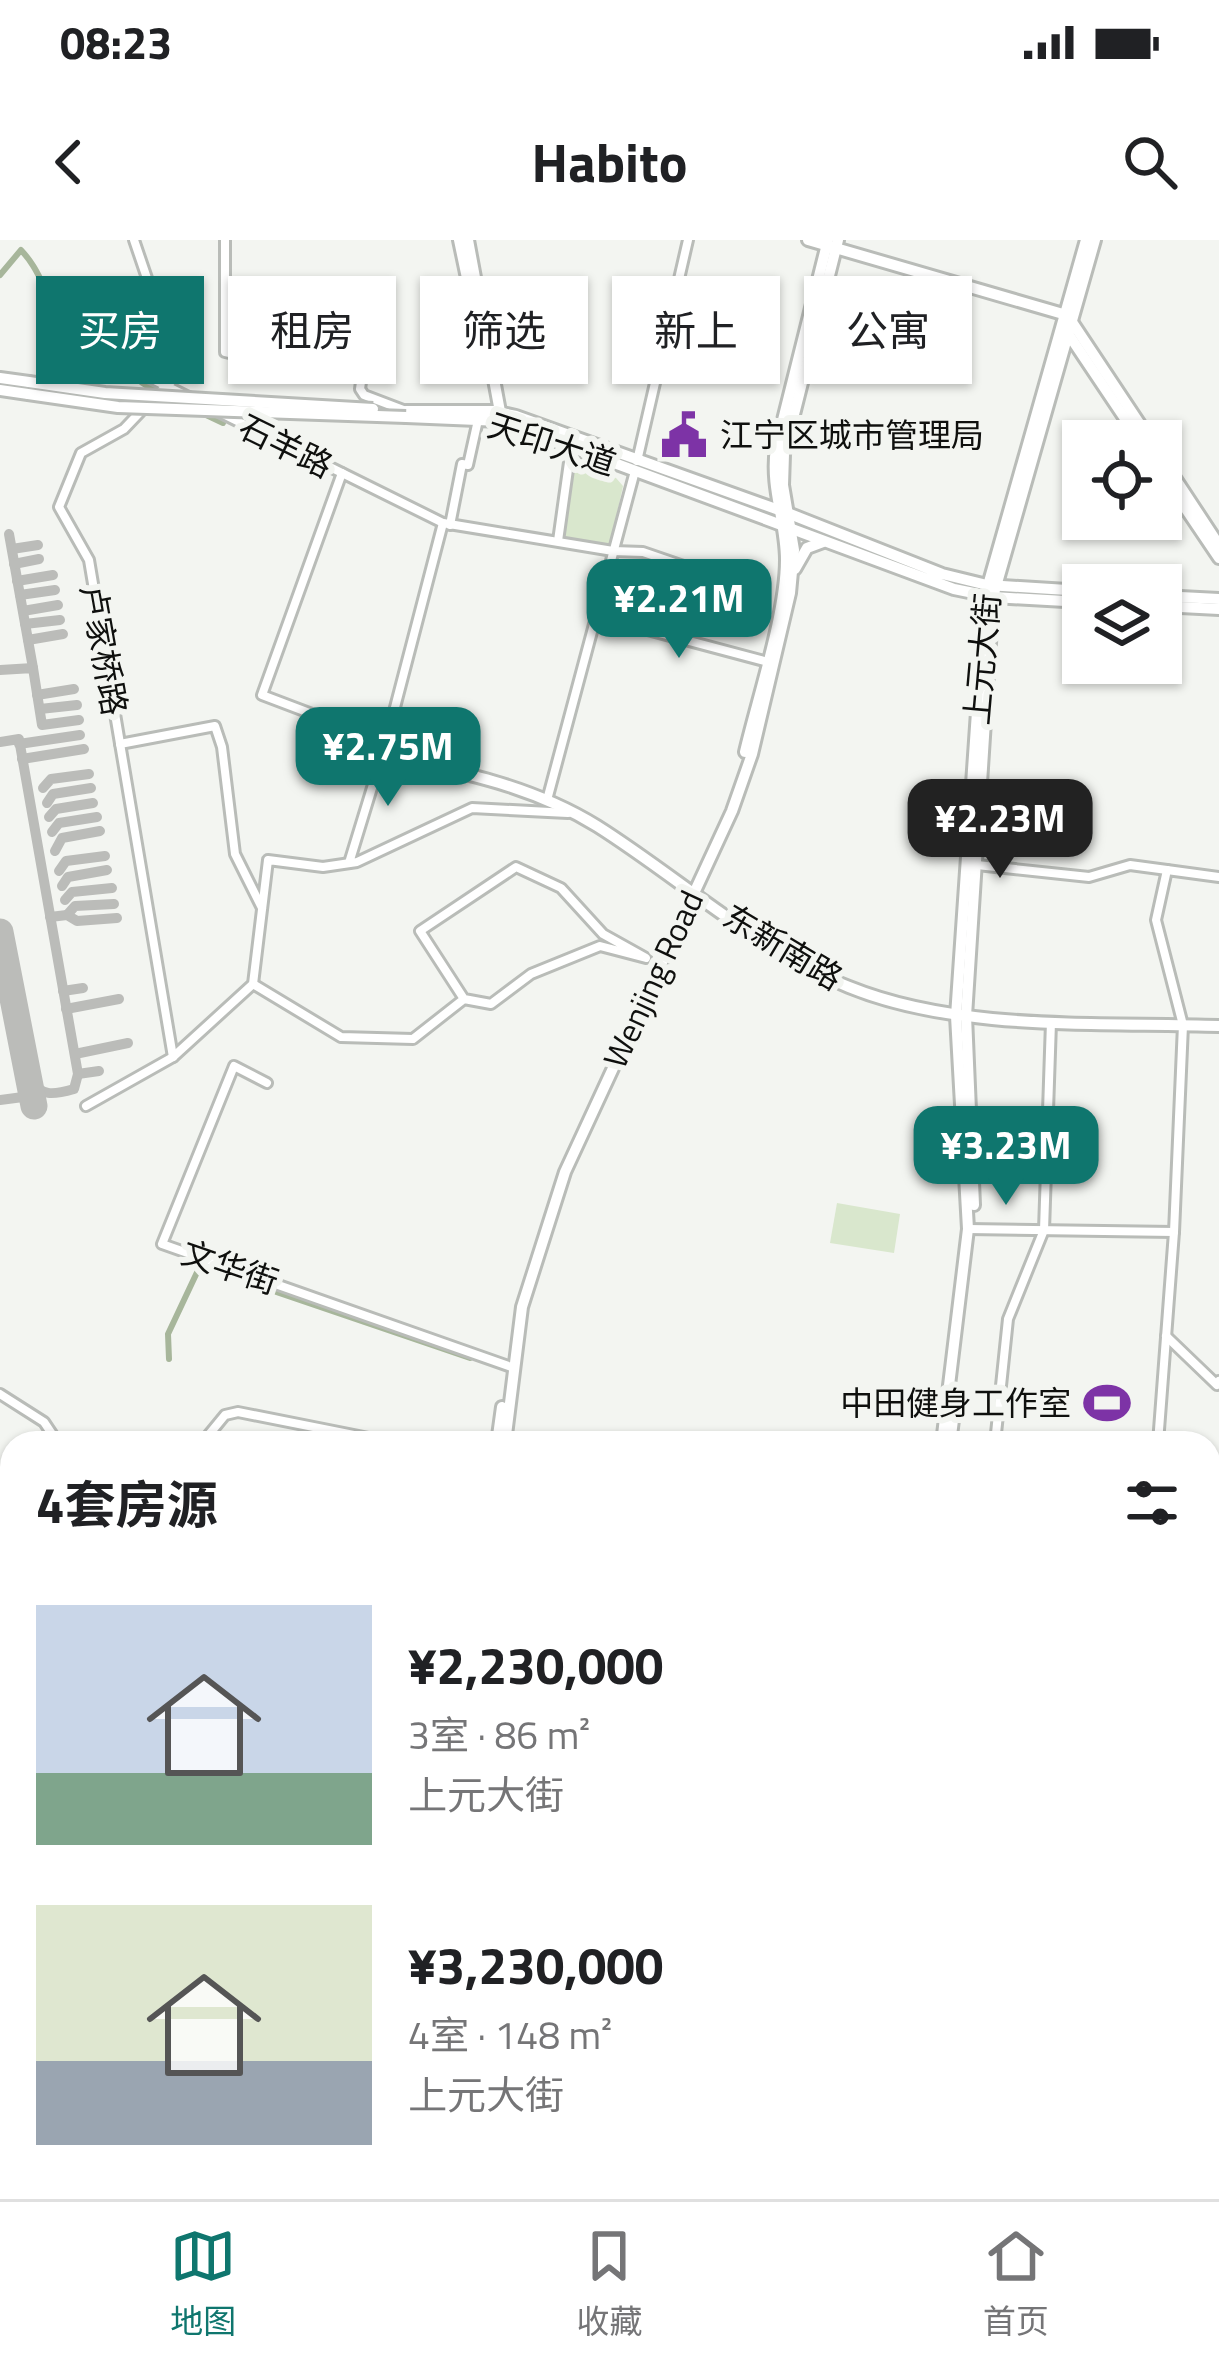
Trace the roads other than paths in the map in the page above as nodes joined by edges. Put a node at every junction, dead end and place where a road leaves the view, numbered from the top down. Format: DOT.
graph roads {
  1 [pos="134,240"];
  2 [pos="225,240"];
  3 [pos="463,240"];
  4 [pos="688,240"];
  5 [pos="808,240"];
  6 [pos="1085,240"];
  7 [pos="1095,240"];
  8 [pos="832,244"];
  9 [pos="146,276"];
  10 [pos="1065,322"];
  11 [pos="0,378"];
  12 [pos="168,384"];
  13 [pos="29,388"];
  14 [pos="0,389"];
  15 [pos="406,414"];
  16 [pos="497,416"];
  17 [pos="478,418"];
  18 [pos="1127,420"];
  19 [pos="1135,420"];
  20 [pos="572,448"];
  21 [pos="636,466"];
  22 [pos="773,472"];
  23 [pos="342,473"];
  24 [pos="1182,489"];
  25 [pos="744,498"];
  26 [pos="1182,503"];
  27 [pos="785,520"];
  28 [pos="446,524"];
  29 [pos="827,541"];
  30 [pos="557,542"];
  31 [pos="1219,545"];
  32 [pos="613,551"];
  33 [pos="1219,558"];
  34 [pos="792,578"];
  35 [pos="745,587"];
  36 [pos="1219,589"];
  37 [pos="990,591"];
  38 [pos="1062,591"];
  39 [pos="1182,597"];
  40 [pos="1205,598"];
  41 [pos="1219,599"];
  42 [pos="1062,600"];
  43 [pos="1182,607"];
  44 [pos="1219,609"];
  45 [pos="596,616"];
  46 [pos="770,663"];
  47 [pos="386,742"];
  48 [pos="120,744"];
  49 [pos="382,755"];
  50 [pos="547,800"];
  51 [pos="571,813"];
  52 [pos="349,863"];
  53 [pos="977,865"];
  54 [pos="1167,870"];
  55 [pos="1219,877"];
  56 [pos="690,891"];
  57 [pos="262,910"];
  58 [pos="253,984"];
  59 [pos="464,999"];
  60 [pos="962,1012"];
  61 [pos="1051,1020"];
  62 [pos="1182,1022"];
  63 [pos="1219,1023"];
  64 [pos="172,1057"];
  65 [pos="268,1083"];
  66 [pos="86,1106"];
  67 [pos="971,1229"];
  68 [pos="1044,1230"];
  69 [pos="1174,1232"];
  70 [pos="1166,1336"];
  71 [pos="511,1367"];
  72 [pos="1219,1381"];
  73 [pos="0,1394"];
  74 [pos="50,1431"];
  75 [pos="212,1431"];
  76 [pos="334,1431"];
  77 [pos="503,1431"];
  78 [pos="947,1431"];
  79 [pos="996,1431"];
  80 [pos="1159,1431"];
  1 -- 9 [label="street"];
  2 -- 15 [label="street"];
  3 -- 16 [label="main road"];
  4 -- 21 [label="street"];
  5 -- 8 [label="main road"];
  6 -- 10 [label="main road"];
  7 -- 10 [label="main road"];
  8 -- 10 [label="main road"];
  8 -- 22 [label="main road"];
  8 -- 27 [label="main road"];
  10 -- 18 [label="main road"];
  10 -- 19 [label="main road"];
  10 -- 37 [label="main road, 上元大街"];
  11 -- 13 [label="main road, 天印大道"];
  12 -- 23 [label="street, 石羊路"];
  12 -- 48 [label="street, 卢家桥路"];
  13 -- 14 [label="main road, 天印大道"];
  13 -- 15 [label="main road, 天印大道, bridge"];
  15 -- 16 [label="main road, 天印大道"];
  15 -- 17 [label="main road, 天印大道"];
  16 -- 17 [label="main road, 天印大道"];
  16 -- 20 [label="main road, 天印大道"];
  16 -- 21 [label="main road, 天印大道"];
  17 -- 28 [label="street"];
  20 -- 21 [label="main road, 天印大道"];
  20 -- 30 [label="street"];
  21 -- 25 [label="main road, 天印大道"];
  21 -- 27 [label="main road, 天印大道"];
  21 -- 32 [label="street"];
  22 -- 25 [label="main road"];
  22 -- 27 [label="main road"];
  23 -- 28 [label="street, 石羊路"];
  23 -- 47 [label="street"];
  24 -- 31 [label="main road"];
  25 -- 27 [label="main road, 天印大道"];
  26 -- 33 [label="main road"];
  27 -- 29 [label="main road, 天印大道"];
  27 -- 34 [label="main road, Wenjing Road"];
  27 -- 37 [label="main road, 天印大道"];
  27 -- 46 [label="main road, Wenjing Road"];
  28 -- 30 [label="street, 石羊路"];
  28 -- 47 [label="street"];
  29 -- 34 [label="main road"];
  29 -- 37 [label="main road, 天印大道"];
  30 -- 32 [label="street, 石羊路"];
  32 -- 35 [label="street, 石羊路"];
  32 -- 45 [label="street"];
  34 -- 46 [label="main road, Wenjing Road"];
  36 -- 40 [label="main road"];
  37 -- 38 [label="main road, 天印大道"];
  37 -- 42 [label="main road, 天印大道"];
  37 -- 53 [label="main road, 上元大街"];
  37 -- 60 [label="main road, 上元大街"];
  39 -- 40 [label="main road"];
  40 -- 41 [label="main road"];
  43 -- 44 [label="main road"];
  45 -- 46 [label="street"];
  45 -- 50 [label="street"];
  46 -- 56 [label="main road, Wenjing Road"];
  47 -- 49 [label="street"];
  48 -- 57 [label="street"];
  48 -- 64 [label="street, 卢家桥路"];
  49 -- 50 [label="main road, 东新南路"];
  49 -- 52 [label="street"];
  50 -- 51 [label="main road, 东新南路"];
  51 -- 52 [label="street"];
  51 -- 56 [label="main road, 东新南路"];
  52 -- 57 [label="street"];
  53 -- 54 [label="street"];
  53 -- 60 [label="main road, 上元大街"];
  54 -- 55 [label="street"];
  54 -- 62 [label="street"];
  56 -- 60 [label="main road, 东新南路"];
  56 -- 71 [label="main road, Wenjing Road"];
  57 -- 58 [label="street"];
  58 -- 59 [label="street"];
  58 -- 64 [label="street"];
  59 -- 59 [label="street"];
  60 -- 61 [label="main road, 东新南路"];
  60 -- 62 [label="main road, 东新南路"];
  60 -- 67 [label="main road, 上元大街"];
  61 -- 62 [label="main road, 东新南路"];
  61 -- 68 [label="street"];
  62 -- 63 [label="main road, 东新南路"];
  62 -- 69 [label="street"];
  64 -- 66 [label="street"];
  65 -- 71 [label="street, 文华街"];
  67 -- 68 [label="street"];
  67 -- 78 [label="main road, 上元大街"];
  68 -- 69 [label="street"];
  68 -- 79 [label="street"];
  69 -- 70 [label="street"];
  70 -- 72 [label="street"];
  70 -- 80 [label="street"];
  71 -- 77 [label="main road, Wenjing Road"];
  73 -- 74 [label="street"];
  75 -- 76 [label="street"];
}
